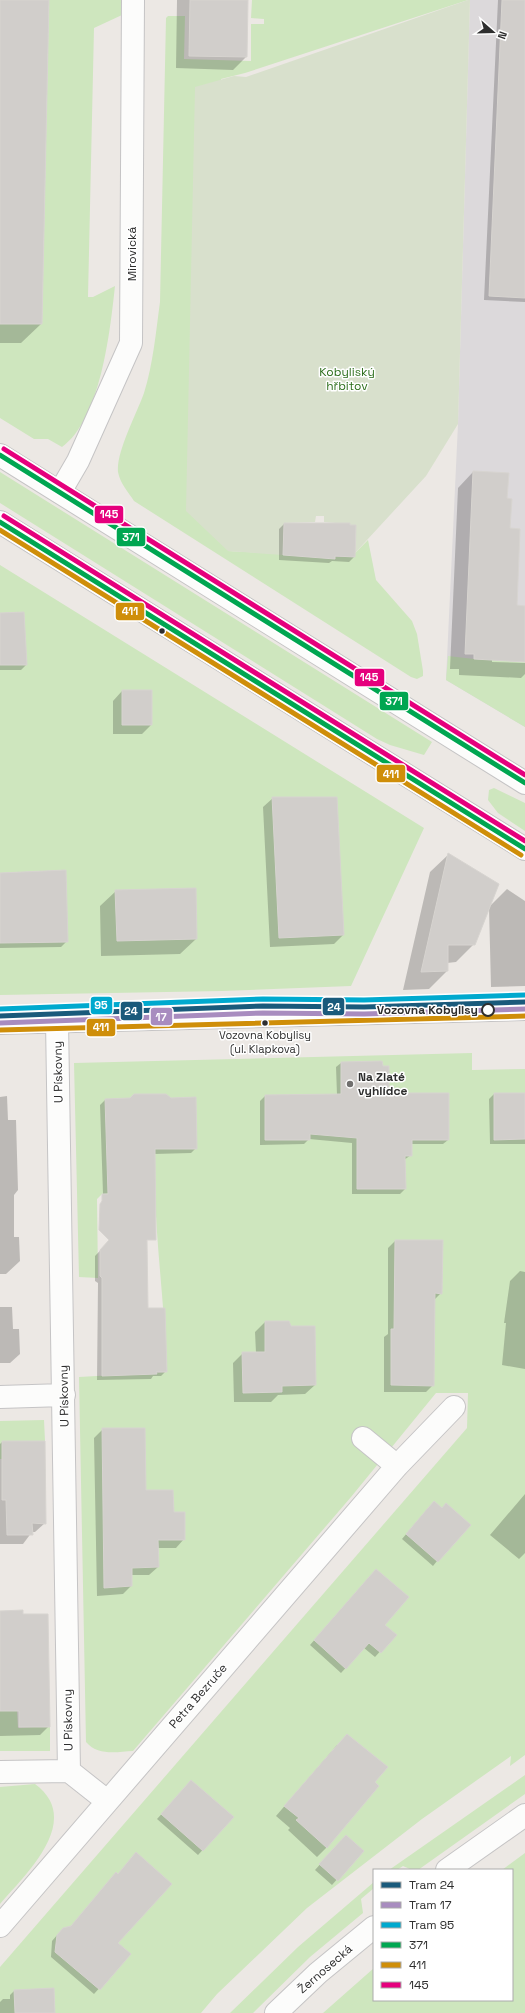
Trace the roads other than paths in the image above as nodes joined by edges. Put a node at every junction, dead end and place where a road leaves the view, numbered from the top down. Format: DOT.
graph roads {
  1 [pos="133,0"];
  2 [pos="0,454"];
  3 [pos="60,492"];
  4 [pos="0,522"];
  5 [pos="525,783"];
  6 [pos="525,849"];
  7 [pos="525,1009"];
  8 [pos="57,1021"];
  9 [pos="0,1023"];
  10 [pos="64,1396"];
  11 [pos="0,1397"];
  12 [pos="454,1407"];
  13 [pos="363,1438"];
  14 [pos="397,1466"];
  15 [pos="69,1771"];
  16 [pos="0,1772"];
  17 [pos="107,1801"];
  18 [pos="525,1815"];
  19 [pos="448,1869"];
  20 [pos="0,1926"];
  21 [pos="373,1928"];
  22 [pos="276,2013"];
  1 -- 3 [label="street, Mirovická"];
  2 -- 3 [label="street"];
  3 -- 5 [label="street"];
  4 -- 6 [label="street"];
  7 -- 8 [label="street"];
  8 -- 9 [label="street"];
  8 -- 10 [label="street, U Pískovny"];
  10 -- 11 [label="street"];
  10 -- 15 [label="street, U Pískovny"];
  12 -- 14 [label="street, Petra Bezruče"];
  13 -- 14 [label="street"];
  14 -- 17 [label="street, Petra Bezruče"];
  15 -- 16 [label="street"];
  15 -- 17 [label="street"];
  17 -- 20 [label="street, Petra Bezruče"];
  18 -- 19 [label="street"];
  21 -- 22 [label="street, Žernosecká"];
}
